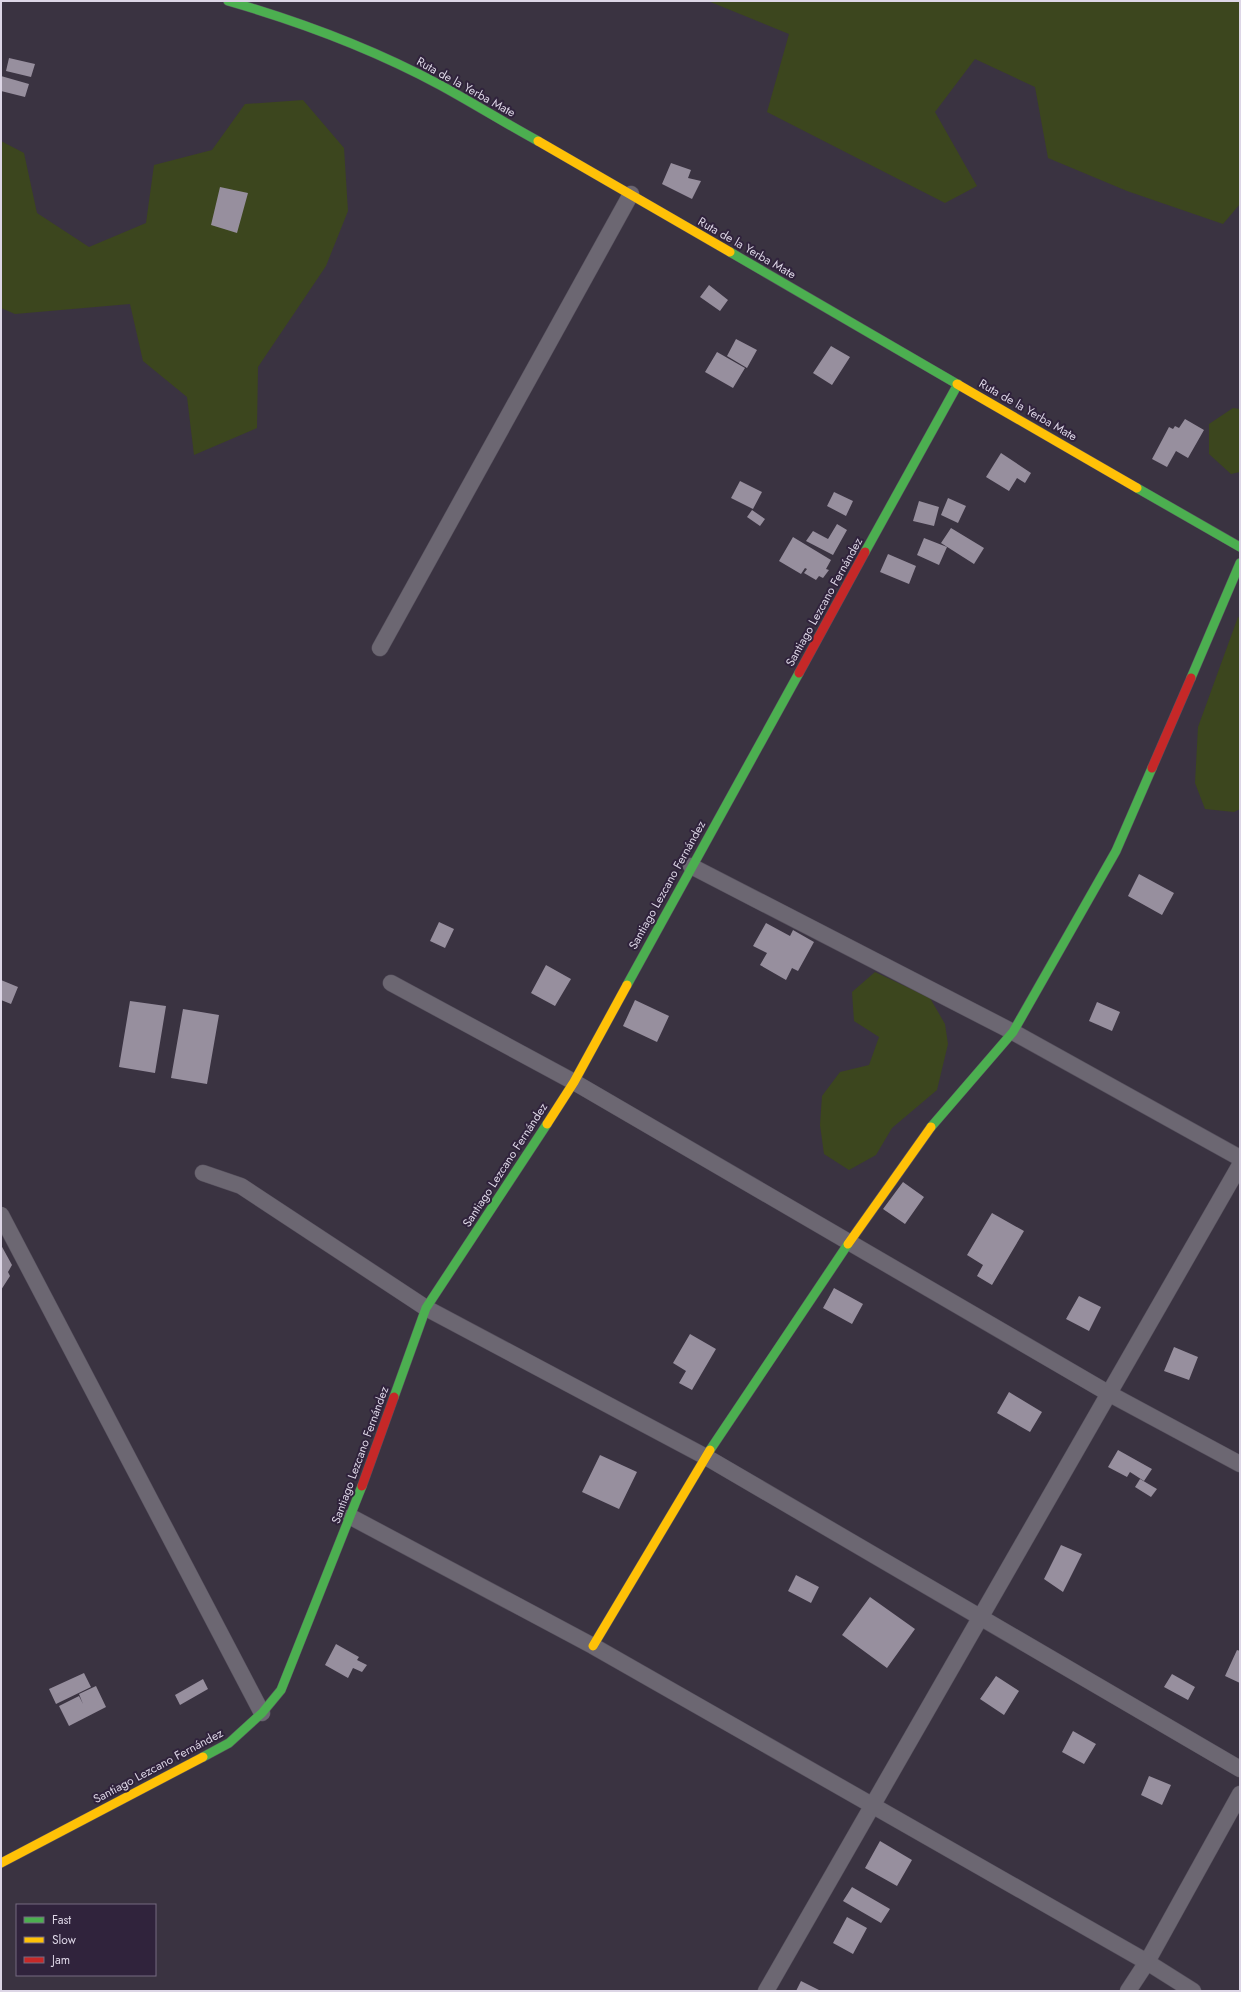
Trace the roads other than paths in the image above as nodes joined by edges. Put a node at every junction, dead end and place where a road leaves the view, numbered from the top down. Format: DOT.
graph roads {
  1 [pos="228,1"];
  2 [pos="631,194"];
  3 [pos="958,384"];
  4 [pos="1240,547"];
  5 [pos="1240,563"];
  6 [pos="380,648"];
  7 [pos="691,866"];
  8 [pos="391,983"];
  9 [pos="1013,1032"];
  10 [pos="574,1082"];
  11 [pos="1240,1158"];
  12 [pos="1240,1165"];
  13 [pos="203,1173"];
  14 [pos="1,1215"];
  15 [pos="849,1243"];
  16 [pos="426,1308"];
  17 [pos="1108,1393"];
  18 [pos="706,1458"];
  19 [pos="1240,1464"];
  20 [pos="351,1517"];
  21 [pos="980,1617"];
  22 [pos="593,1646"];
  23 [pos="262,1713"];
  24 [pos="1240,1769"];
  25 [pos="1240,1794"];
  26 [pos="873,1805"];
  27 [pos="1,1862"];
  28 [pos="1147,1962"];
  29 [pos="766,1991"];
  30 [pos="1128,1991"];
  31 [pos="1193,1991"];
  1 -- 2 [label="street, Ruta de la Yerba Mate"];
  2 -- 3 [label="street, Ruta de la Yerba Mate"];
  2 -- 6 [label="street"];
  3 -- 4 [label="street, Ruta de la Yerba Mate"];
  3 -- 7 [label="street, Santiago Lezcano Fernández"];
  5 -- 9 [label="street"];
  7 -- 9 [label="street"];
  7 -- 10 [label="street, Santiago Lezcano Fernández"];
  8 -- 10 [label="street"];
  9 -- 11 [label="street"];
  9 -- 15 [label="street"];
  10 -- 15 [label="street"];
  10 -- 16 [label="street, Santiago Lezcano Fernández"];
  12 -- 17 [label="street"];
  13 -- 16 [label="street"];
  14 -- 23 [label="street"];
  15 -- 17 [label="street"];
  15 -- 18 [label="street"];
  16 -- 18 [label="street"];
  16 -- 20 [label="street, Santiago Lezcano Fernández"];
  17 -- 19 [label="street"];
  17 -- 21 [label="street"];
  18 -- 21 [label="street"];
  18 -- 22 [label="street"];
  20 -- 22 [label="street"];
  20 -- 23 [label="street, Santiago Lezcano Fernández"];
  21 -- 24 [label="street"];
  21 -- 26 [label="street"];
  22 -- 26 [label="street"];
  23 -- 27 [label="street, Santiago Lezcano Fernández"];
  25 -- 28 [label="street"];
  26 -- 28 [label="street"];
  26 -- 29 [label="street"];
  28 -- 30 [label="street"];
  28 -- 31 [label="street"];
}
